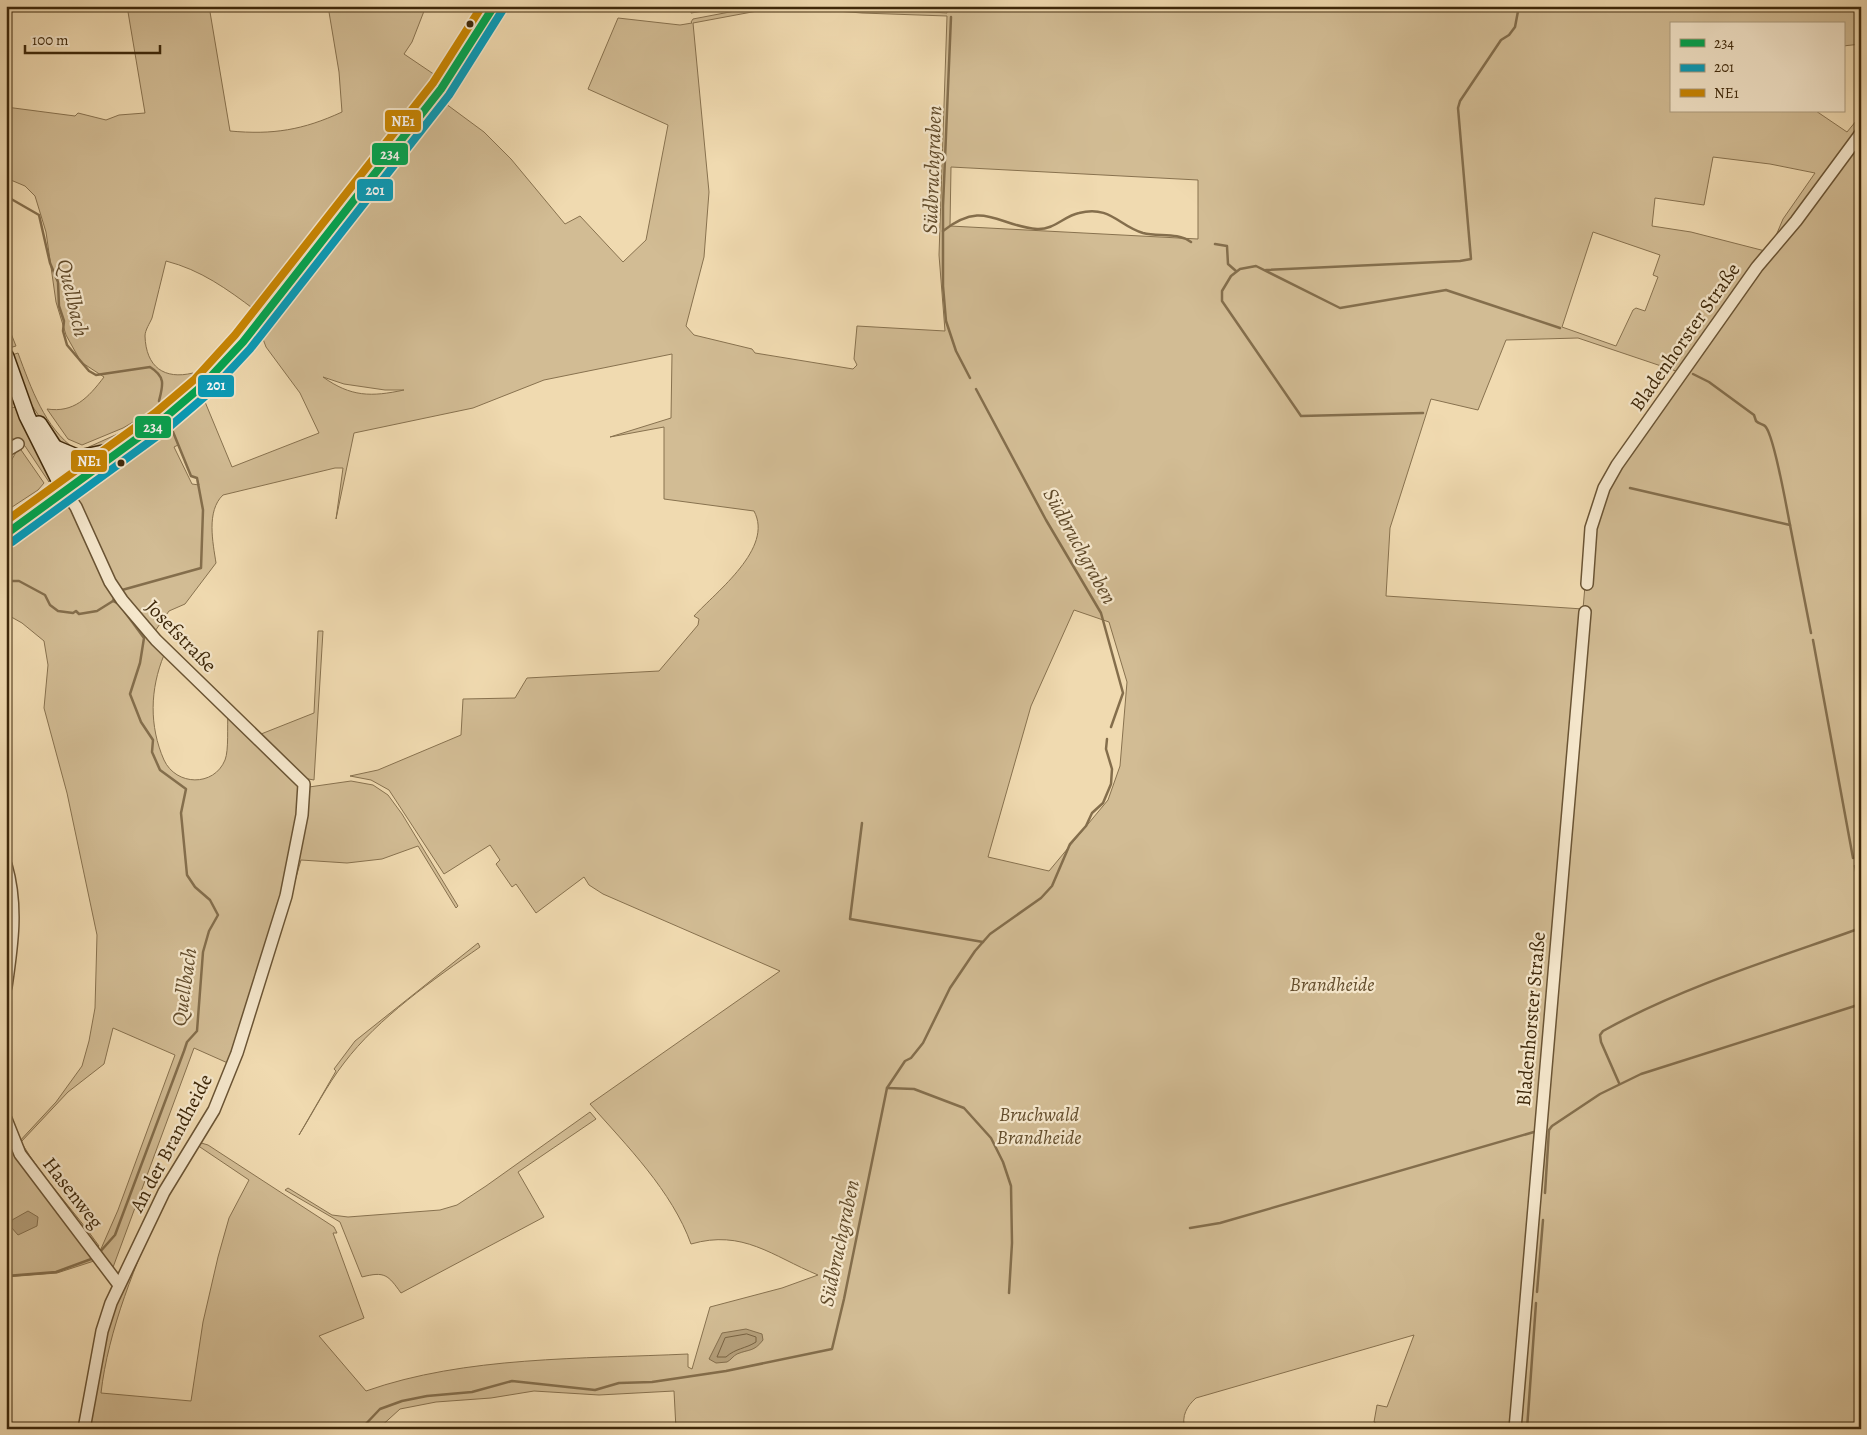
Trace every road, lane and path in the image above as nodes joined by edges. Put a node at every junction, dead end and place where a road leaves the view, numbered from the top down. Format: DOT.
graph roads {
  1 [pos="494,6"];
  2 [pos="1861,133"];
  3 [pos="6,357"];
  4 [pos="22,400"];
  5 [pos="18,444"];
  6 [pos="53,447"];
  7 [pos="122,449"];
  8 [pos="6,451"];
  9 [pos="70,485"];
  10 [pos="6,534"];
  11 [pos="1587,584"];
  12 [pos="1585,612"];
  13 [pos="304,784"];
  14 [pos="6,865"];
  15 [pos="6,987"];
  16 [pos="6,1119"];
  17 [pos="119,1284"];
  18 [pos="84,1429"];
  19 [pos="1515,1429"];
  1 -- 7 [label="street"];
  2 -- 11 [label="street, Bladenhorster Straße"];
  3 -- 4 [label="street"];
  4 -- 6 [label="street"];
  4 -- 9 [label="street"];
  5 -- 8 [label="street"];
  6 -- 7 [label="street"];
  6 -- 9 [label="street"];
  7 -- 9 [label="street"];
  9 -- 10 [label="street"];
  9 -- 13 [label="street, Josefstraße"];
  12 -- 19 [label="street, Bladenhorster Straße"];
  13 -- 17 [label="street, An der Brandheide"];
  14 -- 15 [label="street"];
  16 -- 17 [label="street, Hasenweg"];
  17 -- 18 [label="street, An der Brandheide"];
}
